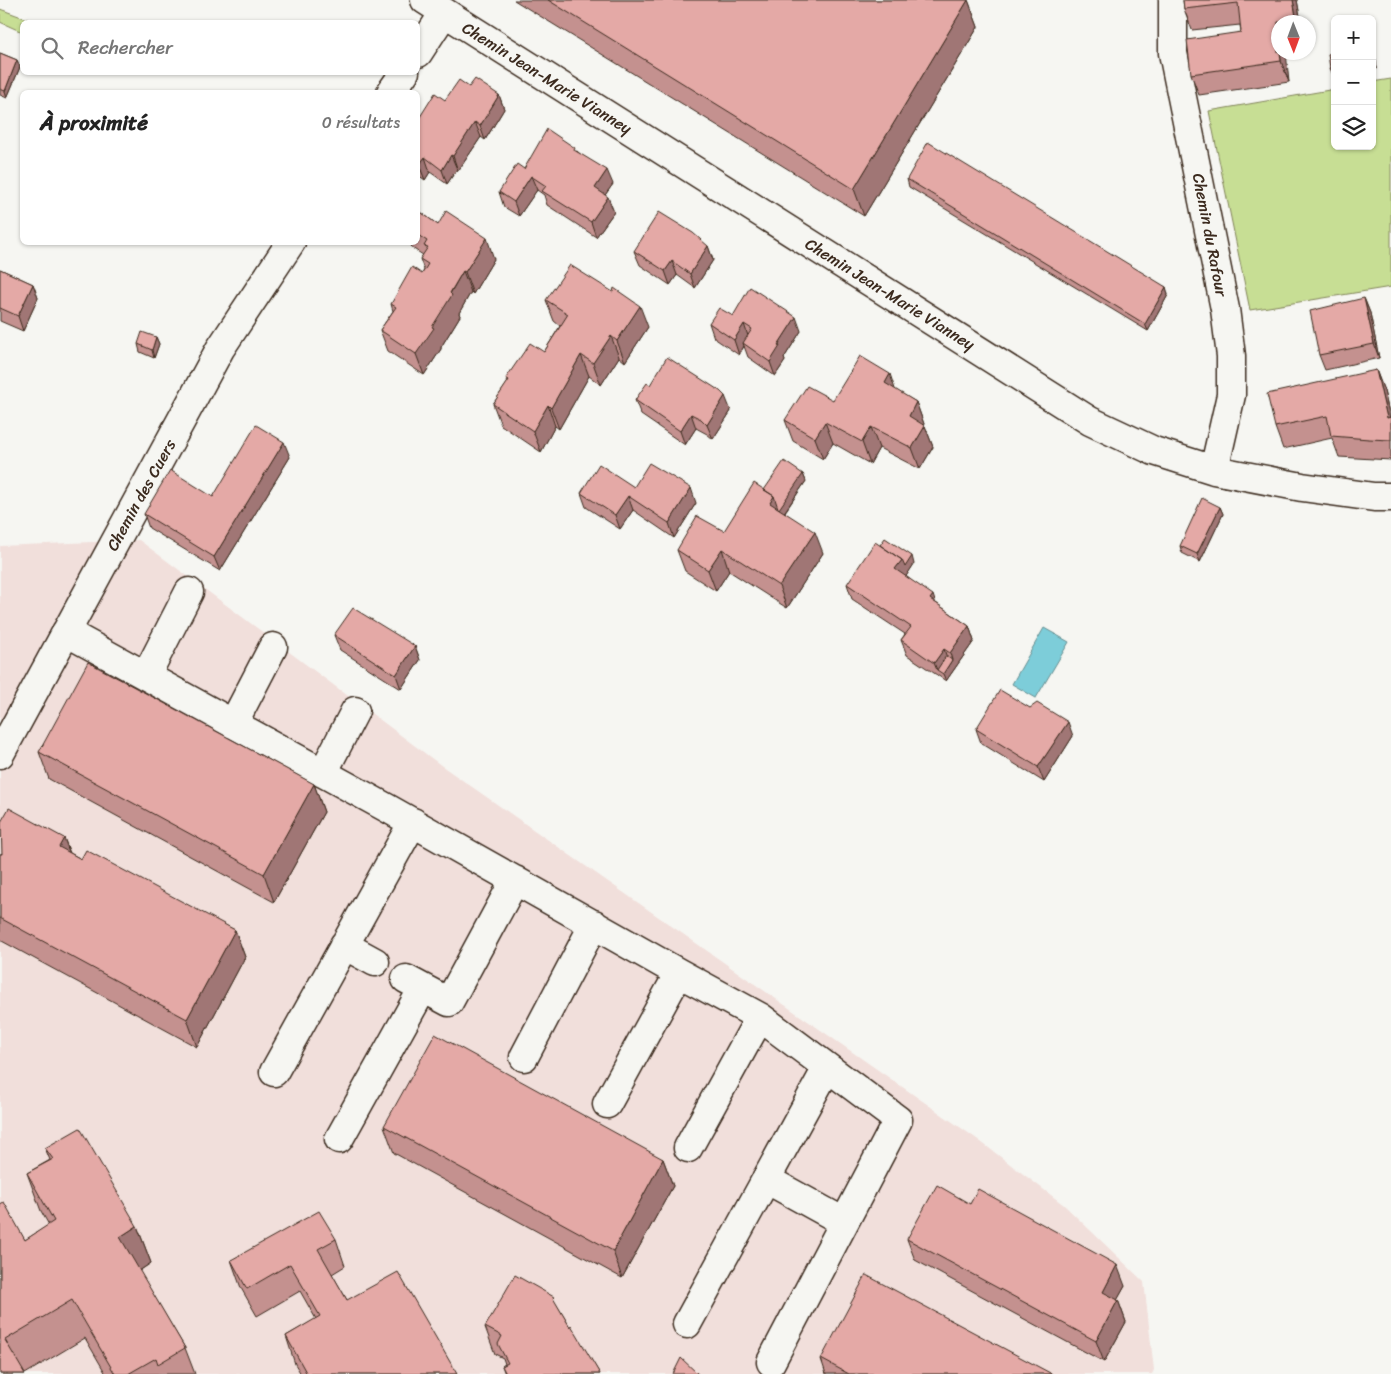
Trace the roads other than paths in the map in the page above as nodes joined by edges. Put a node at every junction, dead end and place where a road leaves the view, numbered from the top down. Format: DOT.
graph roads {
  1 [pos="1172,0"];
  2 [pos="435,6"];
  3 [pos="420,47"];
  4 [pos="403,75"];
  5 [pos="392,90"];
  6 [pos="289,245"];
  7 [pos="1214,470"];
  8 [pos="1391,497"];
  9 [pos="189,592"];
  10 [pos="66,632"];
  11 [pos="273,647"];
  12 [pos="146,676"];
  13 [pos="355,711"];
  14 [pos="233,724"];
  15 [pos="0,754"];
  16 [pos="323,773"];
  17 [pos="413,822"];
  18 [pos="515,880"];
  19 [pos="594,924"];
  20 [pos="344,946"];
  21 [pos="375,962"];
  22 [pos="680,973"];
  23 [pos="760,1017"];
  24 [pos="524,1057"];
  25 [pos="828,1068"];
  26 [pos="274,1072"];
  27 [pos="607,1104"];
  28 [pos="339,1139"];
  29 [pos="688,1148"];
  30 [pos="766,1179"];
  31 [pos="844,1222"];
  32 [pos="687,1324"];
  33 [pos="771,1362"];
  1 -- 7 [label="street, Chemin du Rafour"];
  2 -- 3 [label="street"];
  2 -- 7 [label="street, Chemin Jean-Marie Vianney"];
  4 -- 5 [label="street"];
  6 -- 10 [label="street, Chemin des Cuers"];
  7 -- 8 [label="street, Chemin Jean-Marie Vianney"];
  9 -- 12 [label="street"];
  10 -- 12 [label="street"];
  10 -- 15 [label="street, Chemin des Cuers"];
  11 -- 14 [label="street"];
  12 -- 14 [label="street"];
  13 -- 16 [label="street"];
  14 -- 16 [label="street"];
  16 -- 17 [label="street"];
  17 -- 18 [label="street"];
  17 -- 20 [label="street"];
  18 -- 19 [label="street"];
  18 -- 28 [label="street"];
  19 -- 22 [label="street"];
  19 -- 24 [label="street"];
  20 -- 21 [label="street"];
  20 -- 26 [label="street"];
  22 -- 23 [label="street"];
  22 -- 27 [label="street"];
  23 -- 25 [label="street"];
  23 -- 29 [label="street"];
  25 -- 30 [label="street"];
  25 -- 31 [label="street"];
  30 -- 31 [label="street"];
  30 -- 32 [label="street"];
  31 -- 33 [label="street"];
}
